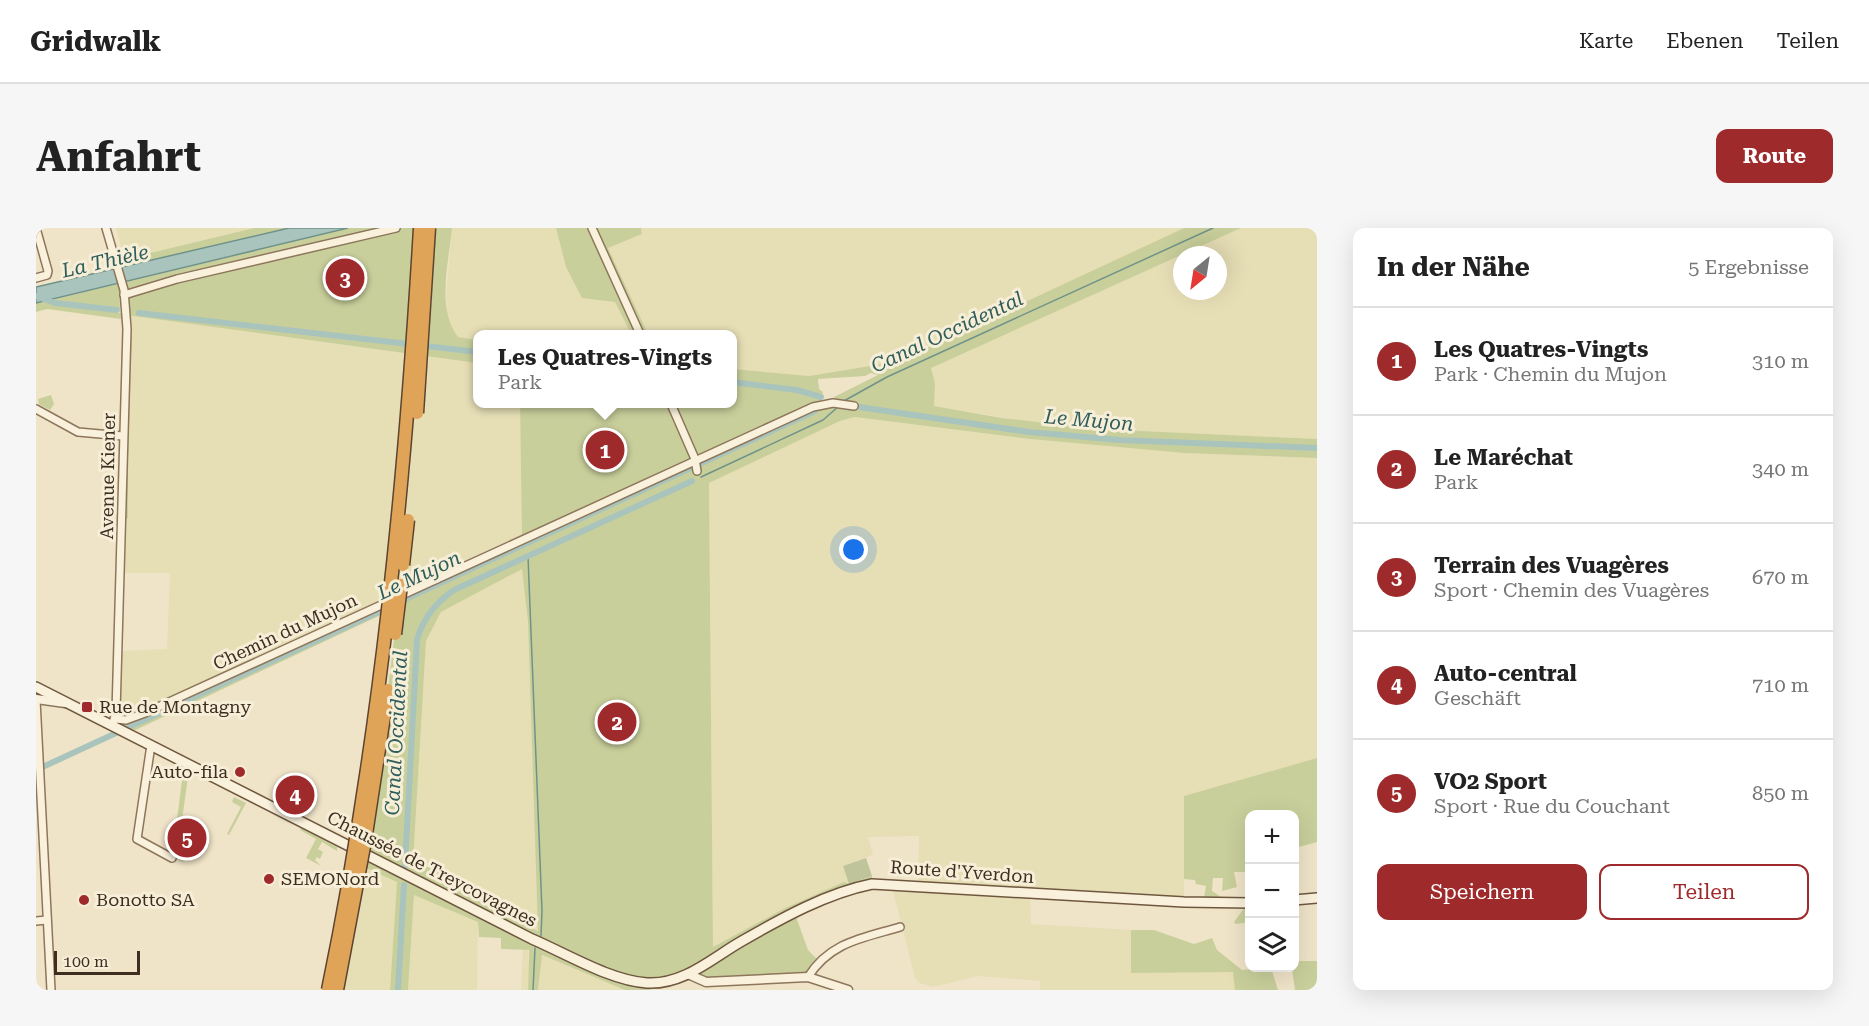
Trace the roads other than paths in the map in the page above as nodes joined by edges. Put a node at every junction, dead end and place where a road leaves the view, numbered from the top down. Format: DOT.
graph roads {
  1 [pos="36,228"];
  2 [pos="106,228"];
  3 [pos="396,228"];
  4 [pos="420,228"];
  5 [pos="429,228"];
  6 [pos="592,228"];
  7 [pos="36,278"];
  8 [pos="124,292"];
  9 [pos="638,330"];
  10 [pos="854,406"];
  11 [pos="673,408"];
  12 [pos="36,409"];
  13 [pos="123,435"];
  14 [pos="695,459"];
  15 [pos="697,471"];
  16 [pos="40,689"];
  17 [pos="36,700"];
  18 [pos="68,703"];
  19 [pos="114,724"];
  20 [pos="151,745"];
  21 [pos="38,785"];
  22 [pos="172,858"];
  23 [pos="1317,898"];
  24 [pos="1299,900"];
  25 [pos="1245,903"];
  26 [pos="48,920"];
  27 [pos="36,921"];
  28 [pos="900,927"];
  29 [pos="688,974"];
  30 [pos="808,977"];
  31 [pos="648,986"];
  32 [pos="51,990"];
  33 [pos="328,990"];
  34 [pos="337,990"];
  35 [pos="848,990"];
  1 -- 7 [label="street"];
  2 -- 8 [label="street, Avenue Kiener"];
  3 -- 8 [label="street"];
  4 -- 33 [label="highway, bridge"];
  5 -- 34 [label="highway, bridge"];
  6 -- 9 [label="street"];
  8 -- 13 [label="street, Avenue Kiener"];
  10 -- 14 [label="street, Chemin du Mujon"];
  11 -- 14 [label="street"];
  12 -- 13 [label="street"];
  13 -- 19 [label="street, Avenue Kiener"];
  14 -- 15 [label="street"];
  14 -- 19 [label="street, Chemin du Mujon"];
  16 -- 17 [label="street"];
  16 -- 18 [label="main road, Chaussée de Treycovagnes"];
  17 -- 18 [label="street"];
  17 -- 21 [label="street"];
  18 -- 19 [label="main road, Chaussée de Treycovagnes"];
  19 -- 20 [label="main road, Chaussée de Treycovagnes"];
  20 -- 22 [label="street"];
  20 -- 31 [label="main road, Chaussée de Treycovagnes"];
  21 -- 26 [label="street"];
  23 -- 24 [label="main road"];
  25 -- 29 [label="main road, Route d'Yverdon"];
  26 -- 27 [label="street"];
  26 -- 32 [label="street"];
  28 -- 30 [label="street"];
  29 -- 30 [label="street"];
  29 -- 31 [label="main road, Route d'Yverdon"];
  30 -- 35 [label="street"];
}
